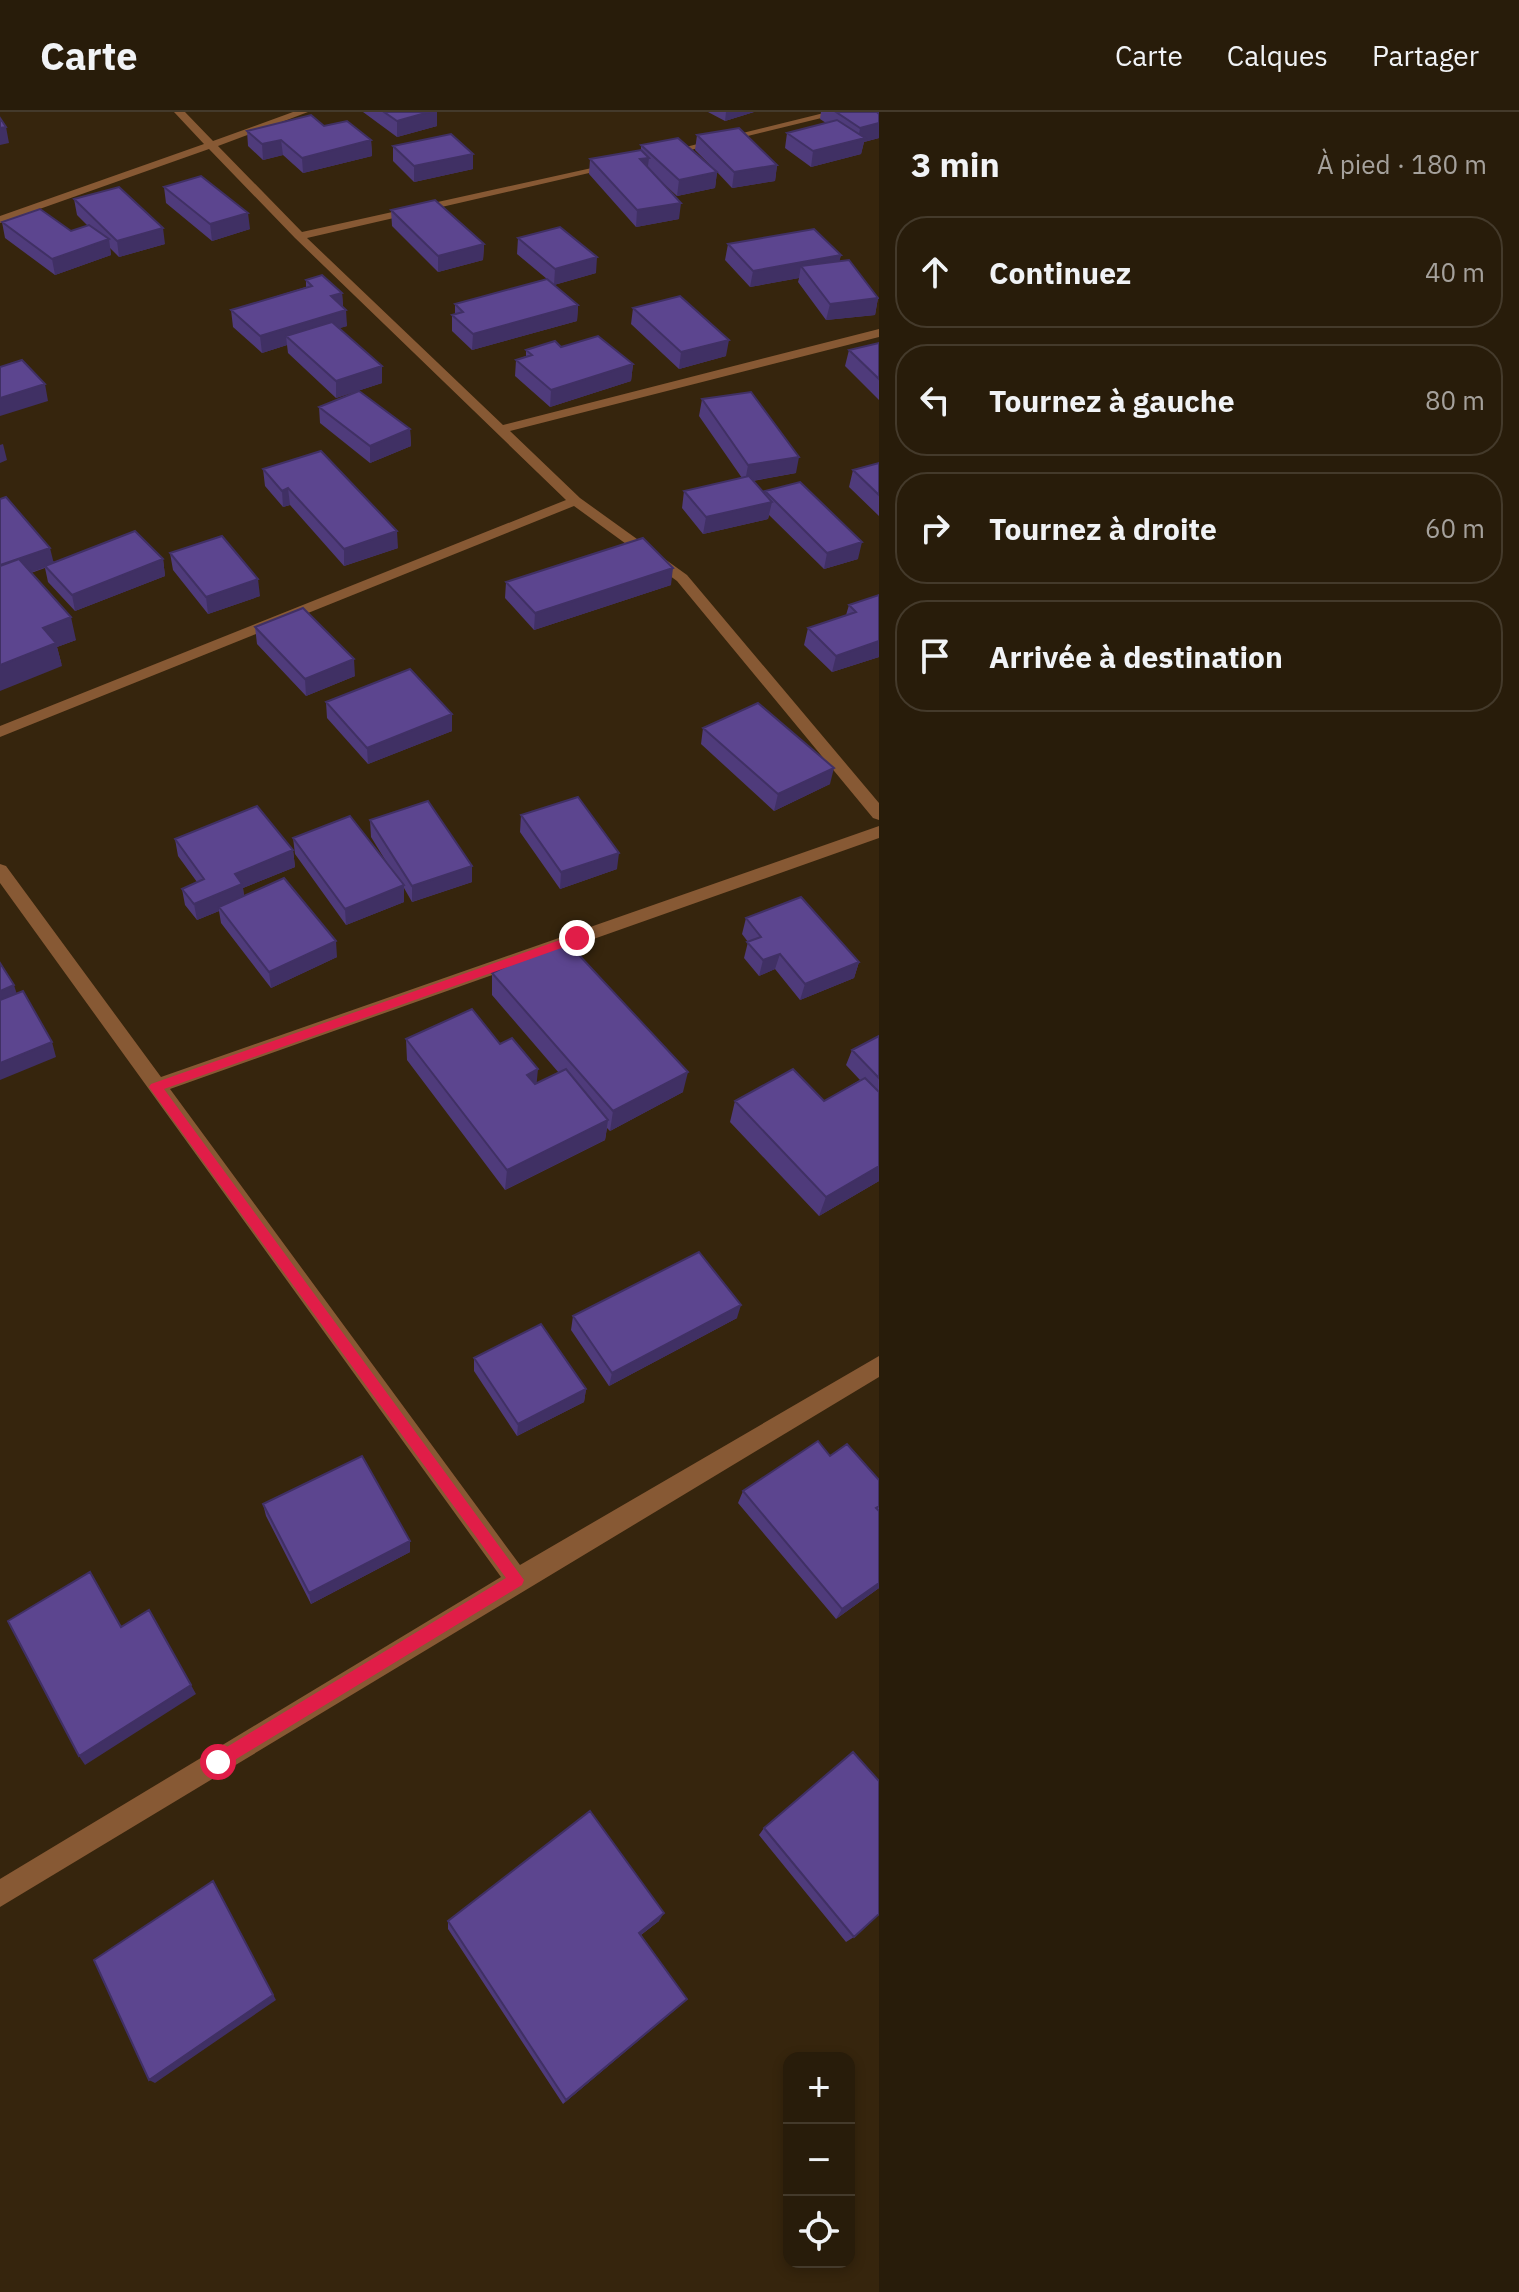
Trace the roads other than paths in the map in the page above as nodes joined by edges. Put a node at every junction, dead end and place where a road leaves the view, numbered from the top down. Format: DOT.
graph roads {
  1 [pos="179,112"];
  2 [pos="303,112"];
  3 [pos="841,112"];
  4 [pos="210,146"];
  5 [pos="655,155"];
  6 [pos="624,162"];
  7 [pos="0,220"];
  8 [pos="299,236"];
  9 [pos="879,333"];
  10 [pos="502,429"];
  11 [pos="575,501"];
  12 [pos="0,732"];
  13 [pos="879,814"];
  14 [pos="879,832"];
  15 [pos="0,870"];
  16 [pos="155,1087"];
  17 [pos="879,1366"];
  18 [pos="517,1580"];
  19 [pos="0,1894"];
  1 -- 4 [label="street"];
  2 -- 4 [label="street"];
  3 -- 5 [label="street"];
  4 -- 7 [label="street"];
  4 -- 8 [label="street"];
  6 -- 8 [label="street"];
  8 -- 10 [label="street"];
  9 -- 10 [label="street"];
  10 -- 11 [label="street"];
  11 -- 12 [label="street"];
  11 -- 13 [label="street"];
  14 -- 16 [label="street"];
  15 -- 16 [label="street"];
  16 -- 18 [label="street"];
  17 -- 18 [label="street"];
  18 -- 19 [label="street"];
}
